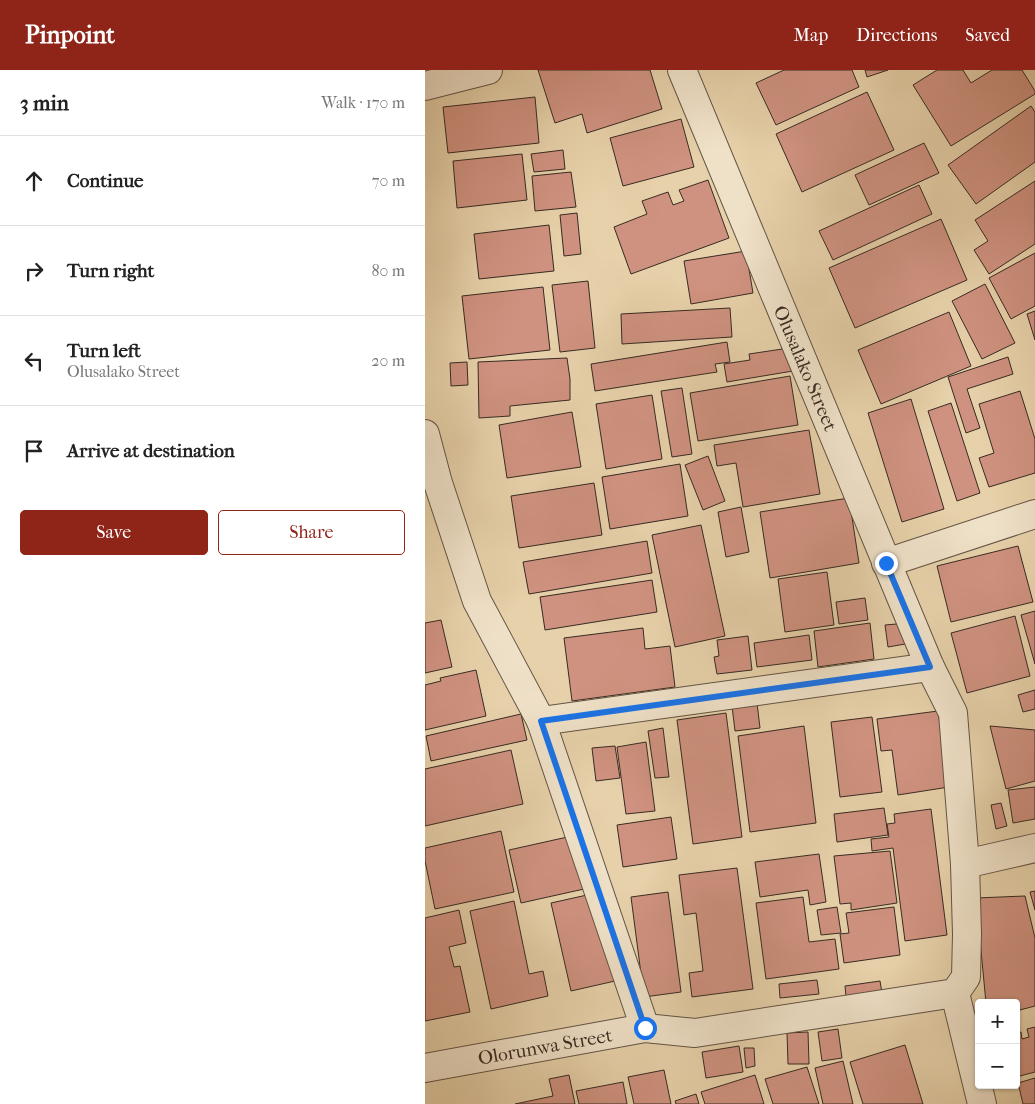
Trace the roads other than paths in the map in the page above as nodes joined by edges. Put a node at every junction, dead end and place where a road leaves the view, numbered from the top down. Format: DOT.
graph roads {
  1 [pos="488,70"];
  2 [pos="682,70"];
  3 [pos="425,86"];
  4 [pos="425,434"];
  5 [pos="1035,514"];
  6 [pos="886,563"];
  7 [pos="930,667"];
  8 [pos="541,721"];
  9 [pos="1035,848"];
  10 [pos="965,864"];
  11 [pos="955,993"];
  12 [pos="645,1028"];
  13 [pos="425,1068"];
  14 [pos="982,1104"];
  1 -- 3 [label="street"];
  2 -- 6 [label="street, Olusalako Street"];
  4 -- 8 [label="street"];
  5 -- 6 [label="street"];
  6 -- 7 [label="street, Olusalako Street"];
  7 -- 8 [label="street"];
  7 -- 10 [label="street, Olusalako Street"];
  8 -- 12 [label="street"];
  9 -- 10 [label="street"];
  10 -- 11 [label="street, Olusalako Street"];
  11 -- 12 [label="street, Olorunwa Street"];
  11 -- 14 [label="street"];
  12 -- 13 [label="street, Olorunwa Street"];
}
